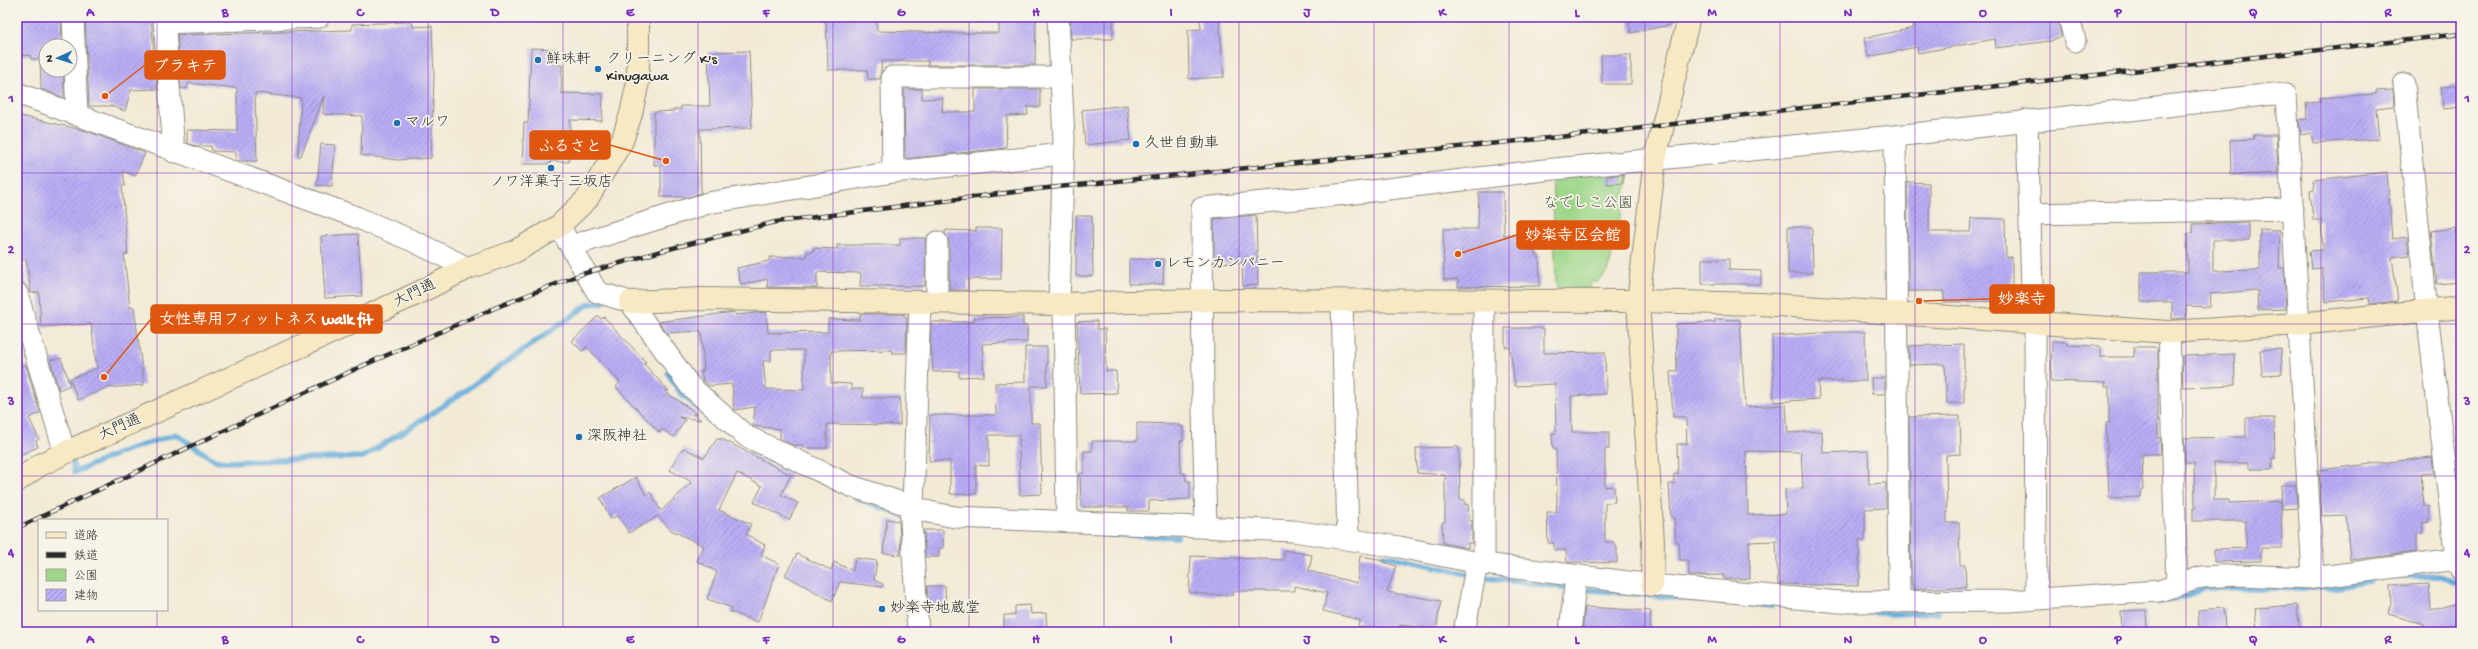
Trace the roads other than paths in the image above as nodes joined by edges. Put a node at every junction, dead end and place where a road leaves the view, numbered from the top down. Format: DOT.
graph roads {
  1 [pos="73,17"];
  2 [pos="319,17"];
  3 [pos="638,17"];
  4 [pos="1058,17"];
  5 [pos="1689,17"];
  6 [pos="2069,17"];
  7 [pos="164,20"];
  8 [pos="2075,41"];
  9 [pos="1061,78"];
  10 [pos="2404,84"];
  11 [pos="17,93"];
  12 [pos="77,115"];
  13 [pos="2027,120"];
  14 [pos="1895,136"];
  15 [pos="174,152"];
  16 [pos="1063,154"];
  17 [pos="1655,159"];
  18 [pos="893,172"];
  19 [pos="2293,209"];
  20 [pos="2030,214"];
  21 [pos="560,226"];
  22 [pos="937,242"];
  23 [pos="571,246"];
  24 [pos="468,268"];
  25 [pos="17,293"];
  26 [pos="1204,300"];
  27 [pos="1342,300"];
  28 [pos="1484,300"];
  29 [pos="1638,301"];
  30 [pos="630,302"];
  31 [pos="929,302"];
  32 [pos="1062,304"];
  33 [pos="2461,307"];
  34 [pos="2427,311"];
  35 [pos="1897,313"];
  36 [pos="2034,323"];
  37 [pos="2300,324"];
  38 [pos="2169,332"];
  39 [pos="72,450"];
  40 [pos="17,481"];
  41 [pos="911,506"];
  42 [pos="1067,521"];
  43 [pos="1206,527"];
  44 [pos="1348,539"];
  45 [pos="1481,563"];
  46 [pos="2458,565"];
  47 [pos="1576,576"];
  48 [pos="2313,578"];
  49 [pos="1652,585"];
  50 [pos="2176,586"];
  51 [pos="2036,598"];
  52 [pos="1899,602"];
  53 [pos="918,632"];
  54 [pos="1464,632"];
  55 [pos="1570,632"];
  1 -- 12 [label="street"];
  2 -- 7 [label="street"];
  3 -- 21 [label="street, 大門通"];
  4 -- 9 [label="street"];
  5 -- 17 [label="street"];
  6 -- 8 [label="street"];
  7 -- 15 [label="street"];
  9 -- 16 [label="street"];
  9 -- 18 [label="street"];
  10 -- 34 [label="street"];
  11 -- 12 [label="street"];
  12 -- 15 [label="street"];
  13 -- 14 [label="street"];
  13 -- 19 [label="street"];
  13 -- 20 [label="street"];
  14 -- 17 [label="street"];
  14 -- 35 [label="street"];
  15 -- 24 [label="street"];
  16 -- 18 [label="street"];
  16 -- 32 [label="street"];
  17 -- 26 [label="street"];
  17 -- 29 [label="street"];
  18 -- 23 [label="street"];
  19 -- 20 [label="street"];
  19 -- 37 [label="street"];
  20 -- 36 [label="street"];
  21 -- 23 [label="street"];
  21 -- 24 [label="street, 大門通"];
  22 -- 31 [label="street"];
  23 -- 30 [label="street"];
  24 -- 39 [label="street, 大門通"];
  25 -- 39 [label="street"];
  26 -- 27 [label="street"];
  26 -- 32 [label="street"];
  26 -- 43 [label="street"];
  27 -- 28 [label="street"];
  27 -- 44 [label="street"];
  28 -- 29 [label="street"];
  28 -- 45 [label="street"];
  29 -- 35 [label="street"];
  29 -- 49 [label="street"];
  30 -- 31 [label="street"];
  30 -- 41 [label="street"];
  31 -- 32 [label="street"];
  31 -- 41 [label="street"];
  32 -- 42 [label="street"];
  33 -- 34 [label="street"];
  34 -- 37 [label="street"];
  34 -- 46 [label="street"];
  35 -- 36 [label="street"];
  35 -- 52 [label="street"];
  36 -- 38 [label="street"];
  36 -- 51 [label="street"];
  37 -- 38 [label="street"];
  37 -- 48 [label="street"];
  38 -- 50 [label="street"];
  39 -- 40 [label="street, 大門通"];
  41 -- 42 [label="street"];
  41 -- 53 [label="street"];
  42 -- 43 [label="street"];
  43 -- 44 [label="street"];
  44 -- 45 [label="street"];
  45 -- 47 [label="street"];
  45 -- 54 [label="street"];
  46 -- 48 [label="street"];
  47 -- 49 [label="street"];
  47 -- 55 [label="street"];
  48 -- 50 [label="street"];
  49 -- 52 [label="street"];
  50 -- 51 [label="street"];
  51 -- 52 [label="street"];
}
